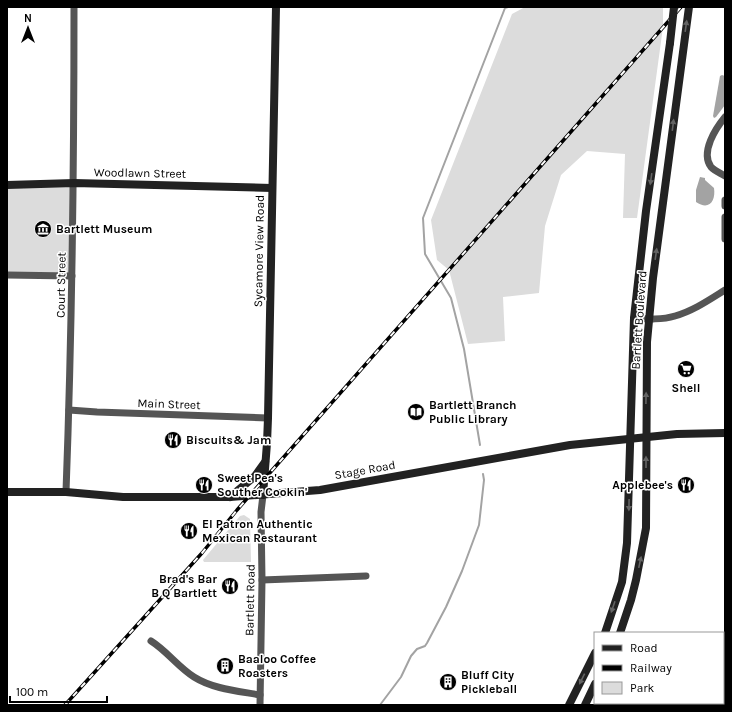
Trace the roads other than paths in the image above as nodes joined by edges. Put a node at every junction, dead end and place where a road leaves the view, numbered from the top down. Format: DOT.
graph roads {
  1 [pos="74,7"];
  2 [pos="276,7"];
  3 [pos="674,7"];
  4 [pos="688,7"];
  5 [pos="725,117"];
  6 [pos="725,176"];
  7 [pos="74,183"];
  8 [pos="7,185"];
  9 [pos="272,188"];
  10 [pos="725,200"];
  11 [pos="725,206"];
  12 [pos="725,217"];
  13 [pos="725,239"];
  14 [pos="7,275"];
  15 [pos="72,276"];
  16 [pos="725,290"];
  17 [pos="634,318"];
  18 [pos="649,319"];
  19 [pos="69,410"];
  20 [pos="268,418"];
  21 [pos="725,433"];
  22 [pos="646,437"];
  23 [pos="630,438"];
  24 [pos="266,461"];
  25 [pos="7,492"];
  26 [pos="66,492"];
  27 [pos="263,495"];
  28 [pos="230,497"];
  29 [pos="366,576"];
  30 [pos="262,580"];
  31 [pos="605,632"];
  32 [pos="620,632"];
  33 [pos="151,641"];
  34 [pos="594,655"];
  35 [pos="594,686"];
  36 [pos="260,694"];
  37 [pos="260,705"];
  38 [pos="569,705"];
  39 [pos="585,705"];
  1 -- 7 [label="street, Court Street"];
  2 -- 9 [label="main road, Sycamore View Road"];
  3 -- 17 [label="main road, Bartlett Boulevard, one-way, bridge"];
  18 -- 4 [label="main road, Bartlett Boulevard, one-way"];
  5 -- 6 [label="street"];
  7 -- 8 [label="main road, Woodlawn Street"];
  7 -- 9 [label="main road, Woodlawn Street"];
  7 -- 15 [label="street, Court Street"];
  9 -- 20 [label="main road, Sycamore View Road"];
  10 -- 11 [label="street"];
  12 -- 13 [label="street"];
  14 -- 15 [label="street"];
  15 -- 19 [label="street, Court Street"];
  16 -- 18 [label="street"];
  17 -- 18 [label="street"];
  17 -- 23 [label="main road, Bartlett Boulevard"];
  22 -- 18 [label="main road, Bartlett Boulevard, one-way"];
  19 -- 20 [label="street, Main Street"];
  19 -- 26 [label="street, Court Street"];
  20 -- 24 [label="main road, Sycamore View Road"];
  21 -- 22 [label="main road, Stage Road"];
  22 -- 23 [label="main road, Stage Road"];
  32 -- 22 [label="main road, Bartlett Boulevard, one-way"];
  23 -- 27 [label="main road, Stage Road"];
  23 -- 31 [label="main road, Bartlett Boulevard, one-way"];
  24 -- 27 [label="main road, Sycamore View Road"];
  24 -- 28 [label="main road"];
  25 -- 26 [label="main road, Stage Road"];
  26 -- 28 [label="main road, Stage Road"];
  27 -- 28 [label="main road, Stage Road"];
  27 -- 30 [label="street, Bartlett Road"];
  29 -- 30 [label="street"];
  30 -- 36 [label="street, Bartlett Road"];
  33 -- 36 [label="street"];
  34 -- 38 [label="main road, one-way"];
  35 -- 39 [label="main road"];
  36 -- 37 [label="street, Bartlett Road"];
}
